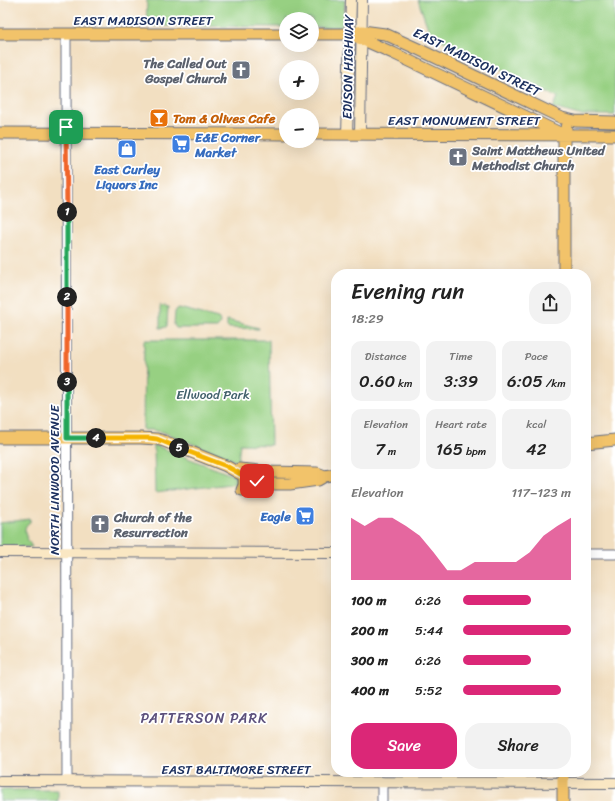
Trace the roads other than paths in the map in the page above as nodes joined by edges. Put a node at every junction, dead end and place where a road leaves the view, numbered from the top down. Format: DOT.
graph roads {
  1 [pos="351,0"];
  2 [pos="362,0"];
  3 [pos="0,34"];
  4 [pos="66,34"];
  5 [pos="279,34"];
  6 [pos="319,34"];
  7 [pos="350,34"];
  8 [pos="362,35"];
  9 [pos="567,120"];
  10 [pos="615,122"];
  11 [pos="0,133"];
  12 [pos="67,133"];
  13 [pos="279,134"];
  14 [pos="319,134"];
  15 [pos="346,134"];
  16 [pos="360,134"];
  17 [pos="564,135"];
  18 [pos="615,135"];
  19 [pos="564,269"];
  20 [pos="0,438"];
  21 [pos="67,438"];
  22 [pos="615,440"];
  23 [pos="591,443"];
  24 [pos="226,466"];
  25 [pos="331,475"];
  26 [pos="244,476"];
  27 [pos="275,478"];
  28 [pos="242,490"];
  29 [pos="0,552"];
  30 [pos="67,552"];
  31 [pos="331,553"];
  32 [pos="591,554"];
  33 [pos="615,554"];
  34 [pos="563,777"];
  35 [pos="0,781"];
  36 [pos="67,781"];
  37 [pos="382,782"];
  38 [pos="615,783"];
  39 [pos="382,801"];
  40 [pos="563,801"];
  1 -- 7 [label="main road, EDISON HIGHWAY"];
  2 -- 8 [label="main road, EDISON HIGHWAY"];
  3 -- 4 [label="main road, EAST MADISON STREET"];
  4 -- 5 [label="main road, EAST MADISON STREET"];
  4 -- 12 [label="street, NORTH LINWOOD AVENUE"];
  6 -- 7 [label="main road, EAST MADISON STREET"];
  7 -- 8 [label="main road, EAST MADISON STREET"];
  7 -- 15 [label="main road, EDISON HIGHWAY"];
  8 -- 9 [label="main road, EAST MADISON STREET"];
  8 -- 16 [label="main road, EDISON HIGHWAY"];
  8 -- 17 [label="main road"];
  9 -- 10 [label="main road"];
  9 -- 17 [label="main road"];
  11 -- 12 [label="main road"];
  12 -- 13 [label="main road"];
  12 -- 21 [label="street, NORTH LINWOOD AVENUE"];
  14 -- 15 [label="main road, EAST MONUMENT STREET"];
  15 -- 16 [label="main road, EAST MONUMENT STREET"];
  16 -- 17 [label="main road, EAST MONUMENT STREET"];
  17 -- 18 [label="main road, EAST MONUMENT STREET"];
  17 -- 19 [label="main road"];
  20 -- 21 [label="main road"];
  21 -- 24 [label="main road"];
  21 -- 30 [label="street, NORTH LINWOOD AVENUE"];
  22 -- 23 [label="main road"];
  24 -- 26 [label="main road"];
  24 -- 27 [label="main road"];
  25 -- 27 [label="main road"];
  25 -- 27 [label="main road"];
  26 -- 27 [label="main road"];
  26 -- 28 [label="main road"];
  29 -- 30 [label="main road"];
  30 -- 31 [label="main road"];
  30 -- 36 [label="street, NORTH LINWOOD AVENUE"];
  32 -- 33 [label="street"];
  34 -- 37 [label="main road, EAST BALTIMORE STREET"];
  34 -- 38 [label="main road, EAST BALTIMORE STREET"];
  34 -- 40 [label="main road"];
  35 -- 36 [label="main road, EAST BALTIMORE STREET"];
  36 -- 37 [label="main road, EAST BALTIMORE STREET"];
  37 -- 39 [label="street"];
}
